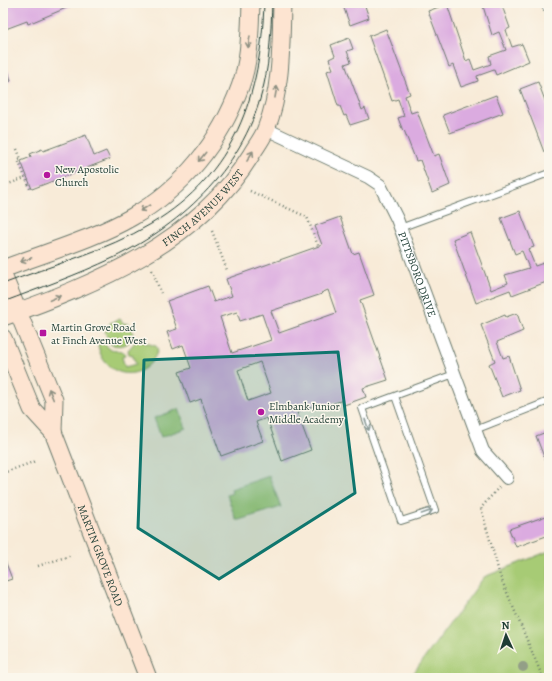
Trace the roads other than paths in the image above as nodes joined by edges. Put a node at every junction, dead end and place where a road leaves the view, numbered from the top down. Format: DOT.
graph roads {
  1 [pos="251,3"];
  2 [pos="282,3"];
  3 [pos="548,3"];
  4 [pos="549,7"];
  5 [pos="266,129"];
  6 [pos="549,173"];
  7 [pos="400,228"];
  8 [pos="3,269"];
  9 [pos="3,276"];
  10 [pos="11,314"];
  11 [pos="3,338"];
  12 [pos="454,374"];
  13 [pos="395,396"];
  14 [pos="549,401"];
  15 [pos="475,430"];
  16 [pos="53,432"];
  17 [pos="507,478"];
  18 [pos="148,678"];
  1 -- 8 [label="main road, one-way"];
  5 -- 2 [label="main road, FINCH AVENUE WEST, one-way"];
  3 -- 4 [label="street"];
  5 -- 7 [label="street, PITTSBORO DRIVE"];
  10 -- 5 [label="main road, FINCH AVENUE WEST, one-way"];
  6 -- 7 [label="lane"];
  7 -- 12 [label="street, PITTSBORO DRIVE"];
  9 -- 10 [label="main road, MARTIN GROVE ROAD"];
  16 -- 10 [label="main road, MARTIN GROVE ROAD, one-way"];
  11 -- 16 [label="main road, MARTIN GROVE ROAD"];
  12 -- 13 [label="lane"];
  12 -- 15 [label="street, PITTSBORO DRIVE"];
  13 -- 13 [label="lane, one-way"];
  14 -- 15 [label="lane"];
  15 -- 17 [label="street, PITTSBORO DRIVE"];
  16 -- 18 [label="main road, MARTIN GROVE ROAD"];
}
